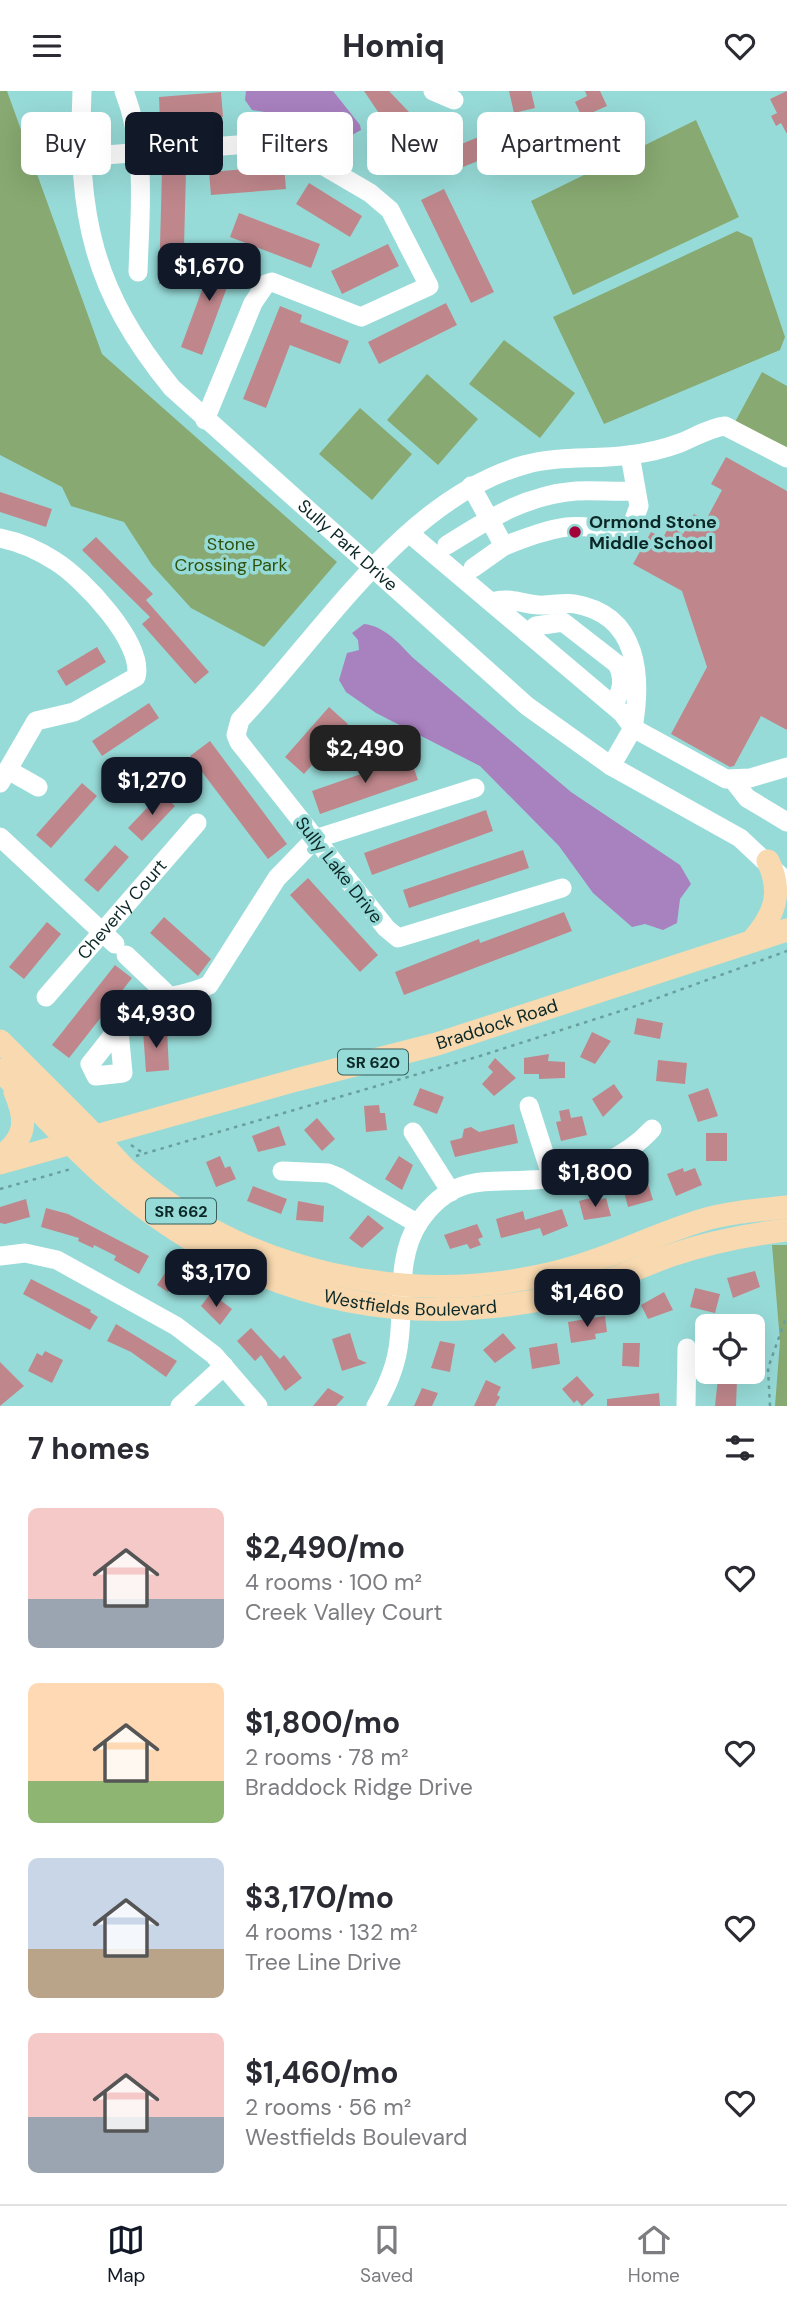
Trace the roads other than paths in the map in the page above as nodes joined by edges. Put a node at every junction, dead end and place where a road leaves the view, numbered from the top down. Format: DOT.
graph roads {
  1 [pos="82,91"];
  2 [pos="124,91"];
  3 [pos="433,91"];
  4 [pos="454,100"];
  5 [pos="81,112"];
  6 [pos="132,112"];
  7 [pos="223,146"];
  8 [pos="81,175"];
  9 [pos="140,175"];
  10 [pos="138,272"];
  11 [pos="205,420"];
  12 [pos="630,455"];
  13 [pos="787,458"];
  14 [pos="471,486"];
  15 [pos="636,491"];
  16 [pos="488,518"];
  17 [pos="409,533"];
  18 [pos="0,538"];
  19 [pos="447,545"];
  20 [pos="504,546"];
  21 [pos="473,568"];
  22 [pos="374,569"];
  23 [pos="491,602"];
  24 [pos="527,632"];
  25 [pos="612,705"];
  26 [pos="633,728"];
  27 [pos="611,766"];
  28 [pos="787,767"];
  29 [pos="4,777"];
  30 [pos="733,780"];
  31 [pos="38,787"];
  32 [pos="475,787"];
  33 [pos="787,822"];
  34 [pos="197,823"];
  35 [pos="0,837"];
  36 [pos="315,839"];
  37 [pos="768,861"];
  38 [pos="787,882"];
  39 [pos="562,888"];
  40 [pos="787,930"];
  41 [pos="752,940"];
  42 [pos="115,944"];
  43 [pos="169,996"];
  44 [pos="47,997"];
  45 [pos="119,1031"];
  46 [pos="0,1041"];
  47 [pos="5,1075"];
  48 [pos="529,1106"];
  49 [pos="652,1129"];
  50 [pos="413,1132"];
  51 [pos="95,1136"];
  52 [pos="69,1142"];
  53 [pos="0,1157"];
  54 [pos="0,1163"];
  55 [pos="282,1171"];
  56 [pos="552,1178"];
  57 [pos="451,1192"];
  58 [pos="787,1207"];
  59 [pos="418,1224"];
  60 [pos="787,1230"];
  61 [pos="0,1256"];
  62 [pos="402,1285"];
  63 [pos="401,1310"];
  64 [pos="687,1348"];
  65 [pos="224,1366"];
  66 [pos="180,1406"];
  67 [pos="257,1406"];
  68 [pos="376,1406"];
  69 [pos="686,1406"];
  1 -- 5 [label="street, Sully Park Drive"];
  2 -- 6 [label="street"];
  3 -- 4 [label="street"];
  7 -- 11 [label="street"];
  8 -- 11 [label="street, Sully Park Drive"];
  9 -- 10 [label="street"];
  11 -- 22 [label="street, Sully Park Drive"];
  12 -- 13 [label="street, Sully Lake Drive"];
  12 -- 14 [label="street, Sully Lake Drive"];
  12 -- 15 [label="street"];
  14 -- 16 [label="street"];
  14 -- 17 [label="street, Sully Lake Drive"];
  15 -- 16 [label="street"];
  15 -- 20 [label="street"];
  16 -- 19 [label="street"];
  16 -- 20 [label="street"];
  17 -- 22 [label="street, Sully Lake Drive"];
  17 -- 23 [label="street"];
  18 -- 29 [label="street"];
  20 -- 21 [label="street"];
  22 -- 27 [label="street, Sully Park Drive"];
  22 -- 36 [label="street, Sully Lake Drive"];
  23 -- 24 [label="street"];
  23 -- 26 [label="street"];
  24 -- 25 [label="street"];
  24 -- 25 [label="street"];
  25 -- 26 [label="street"];
  26 -- 27 [label="street"];
  26 -- 30 [label="street"];
  27 -- 37 [label="street, Sully Park Drive"];
  28 -- 30 [label="street"];
  29 -- 31 [label="street"];
  30 -- 33 [label="street"];
  32 -- 36 [label="street"];
  34 -- 42 [label="street, Cheverly Court"];
  35 -- 42 [label="street"];
  36 -- 39 [label="street, Sully Lake Drive"];
  36 -- 43 [label="street"];
  37 -- 38 [label="street, Sully Park Drive"];
  37 -- 41 [label="main road"];
  40 -- 41 [label="main road, Braddock Road / SR 620"];
  41 -- 51 [label="main road, Braddock Road / SR 620"];
  42 -- 43 [label="street"];
  42 -- 44 [label="street, Cheverly Court"];
  43 -- 45 [label="street"];
  46 -- 51 [label="main road, SR 662"];
  47 -- 52 [label="main road, SR 662"];
  47 -- 53 [label="main road"];
  48 -- 56 [label="street"];
  49 -- 56 [label="street"];
  50 -- 57 [label="street"];
  51 -- 52 [label="main road, Braddock Road / SR 620"];
  51 -- 62 [label="main road, Westfields Boulevard / SR 662"];
  52 -- 54 [label="main road, Braddock Road / SR 620"];
  52 -- 63 [label="main road, Westfields Boulevard / SR 662"];
  55 -- 59 [label="street"];
  56 -- 57 [label="street"];
  57 -- 59 [label="street"];
  58 -- 62 [label="main road, Westfields Boulevard / SR 662"];
  59 -- 62 [label="street"];
  60 -- 63 [label="main road, Westfields Boulevard / SR 662"];
  61 -- 65 [label="street"];
  62 -- 63 [label="street"];
  63 -- 68 [label="street"];
  64 -- 69 [label="street"];
  65 -- 66 [label="street"];
  65 -- 67 [label="street"];
}
